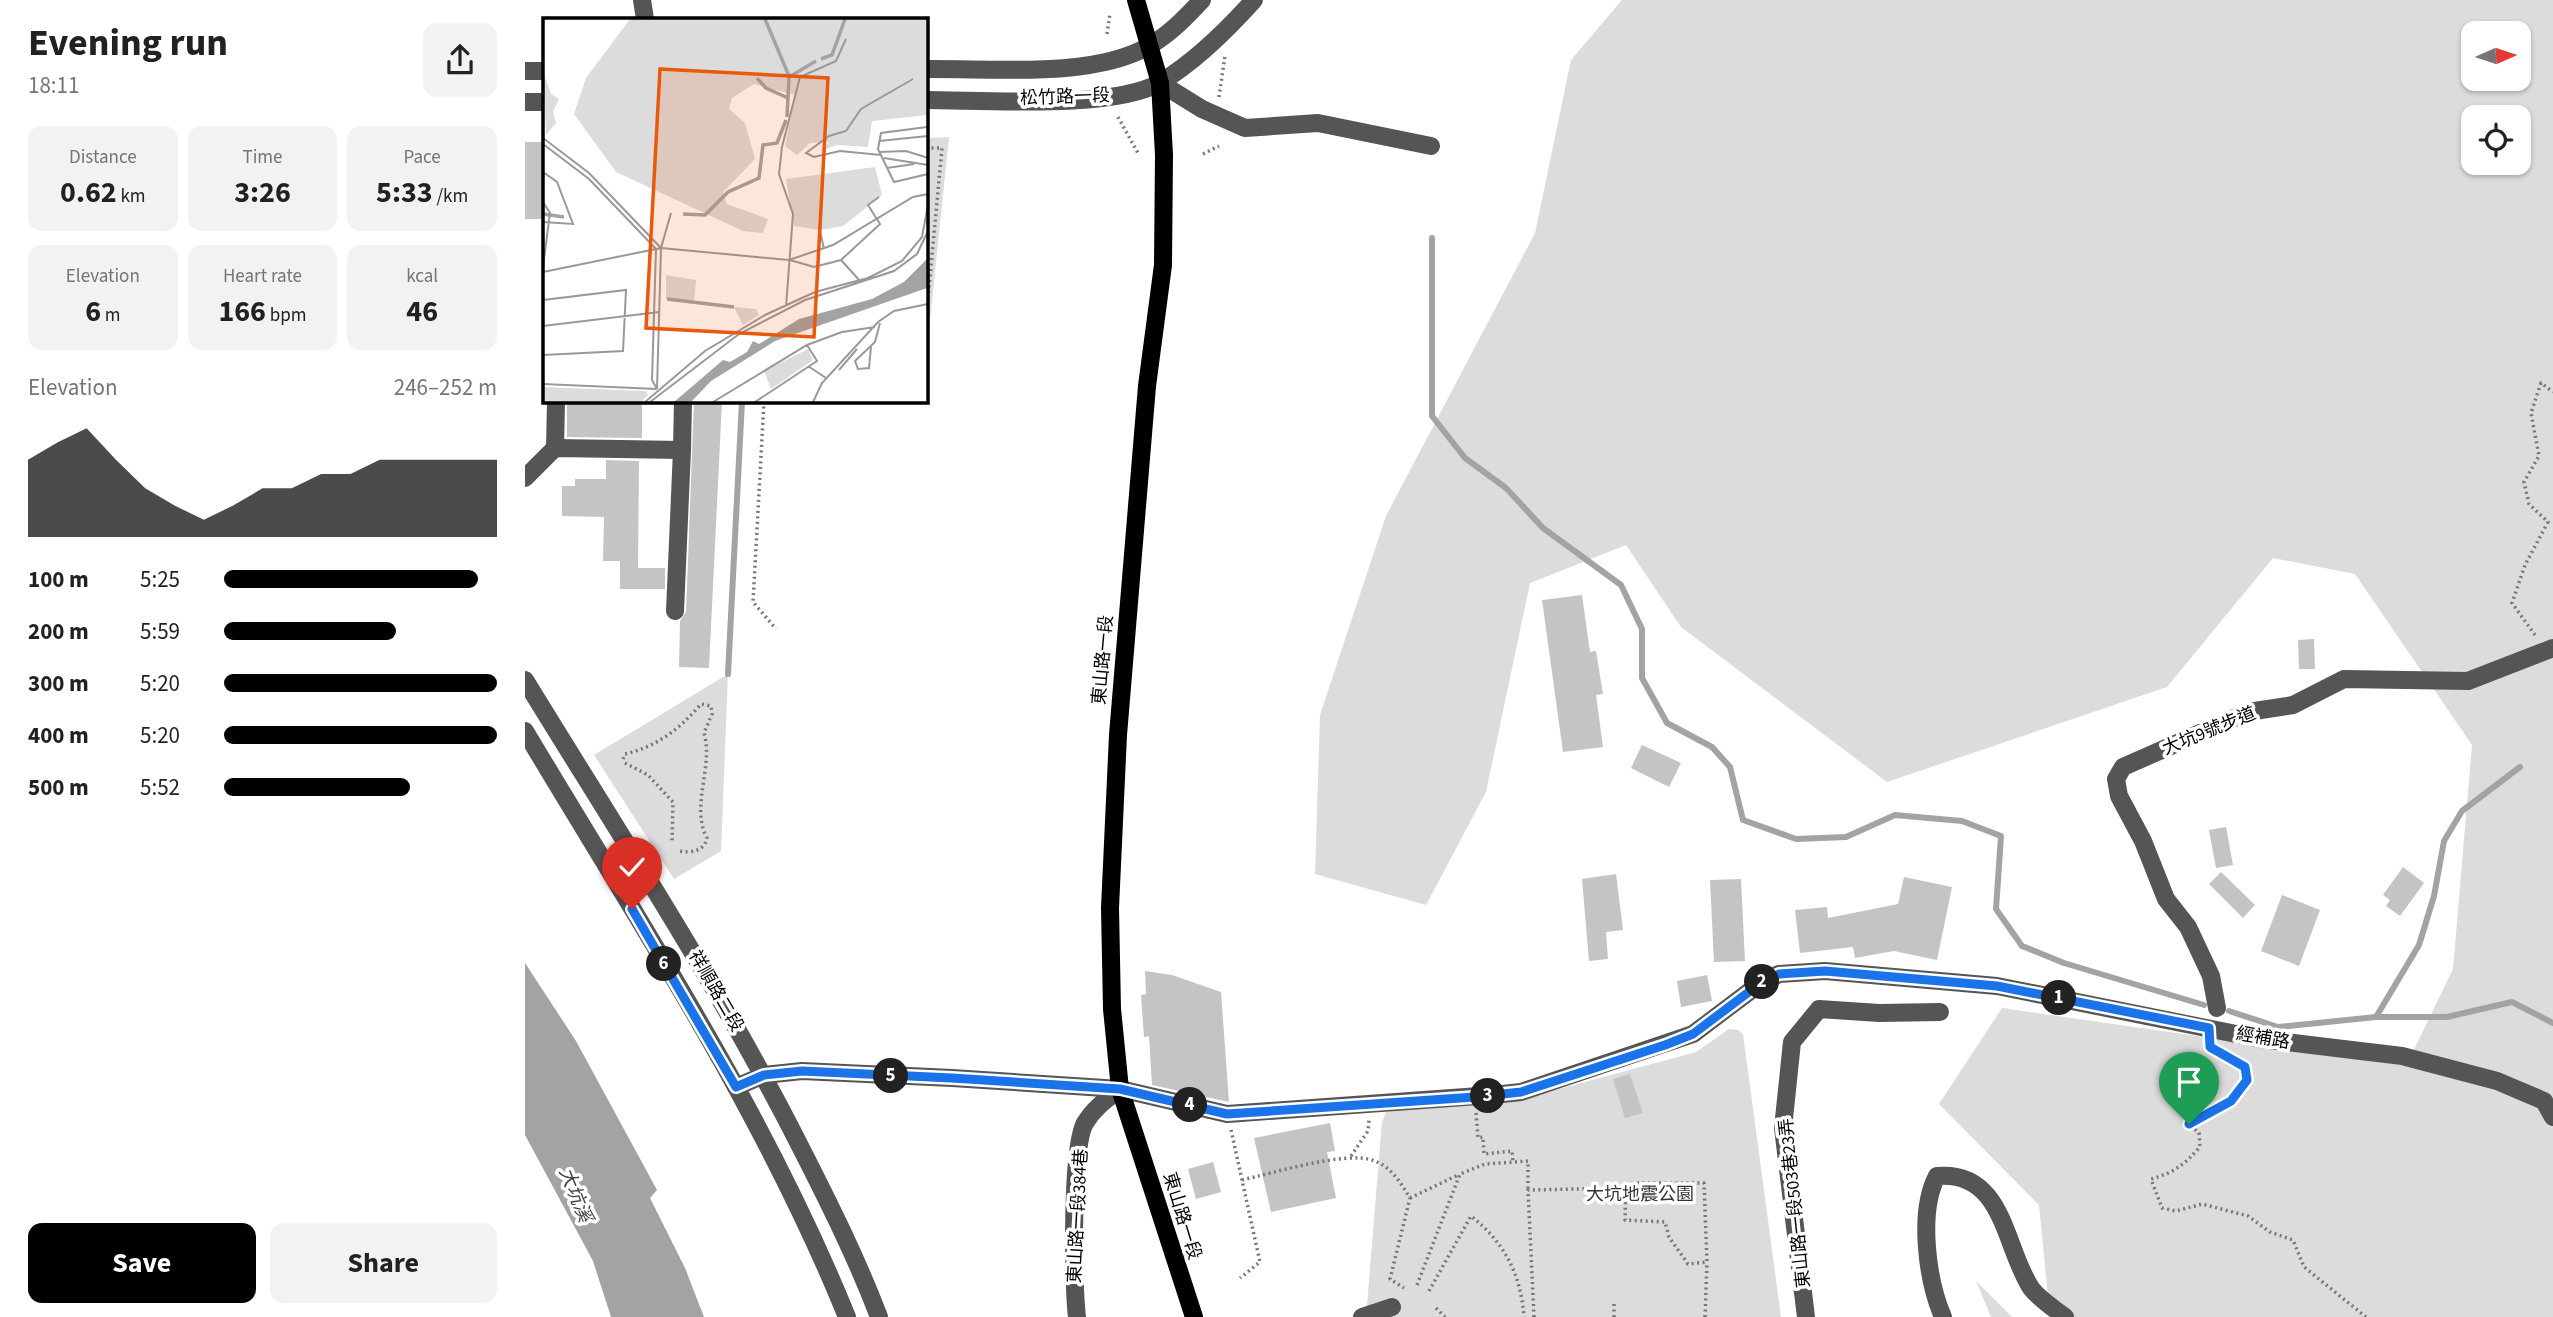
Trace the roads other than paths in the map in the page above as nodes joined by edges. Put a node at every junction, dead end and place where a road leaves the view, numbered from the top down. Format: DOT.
graph roads {
  1 [pos="642,0"];
  2 [pos="1136,0"];
  3 [pos="1202,0"];
  4 [pos="1254,0"];
  5 [pos="645,18"];
  6 [pos="1149,47"];
  7 [pos="927,69"];
  8 [pos="525,71"];
  9 [pos="543,71"];
  10 [pos="1160,83"];
  11 [pos="927,100"];
  12 [pos="525,102"];
  13 [pos="543,102"];
  14 [pos="1431,146"];
  15 [pos="556,402"];
  16 [pos="684,402"];
  17 [pos="555,448"];
  18 [pos="682,450"];
  19 [pos="525,478"];
  20 [pos="675,611"];
  21 [pos="2550,649"];
  22 [pos="525,680"];
  23 [pos="525,731"];
  24 [pos="2217,1008"];
  25 [pos="1940,1012"];
  26 [pos="764,1075"];
  27 [pos="736,1087"];
  28 [pos="1120,1089"];
  29 [pos="2553,1117"];
  30 [pos="1392,1307"];
  31 [pos="847,1317"];
  32 [pos="879,1317"];
  33 [pos="1077,1317"];
  34 [pos="1194,1317"];
  35 [pos="1362,1317"];
  36 [pos="1806,1317"];
  37 [pos="1943,1317"];
  38 [pos="2065,1317"];
  1 -- 5 [label="street"];
  2 -- 6 [label="main road, 東山路一段"];
  3 -- 6 [label="street, 松竹路一段"];
  4 -- 10 [label="street, 松竹路一段"];
  6 -- 7 [label="street, 松竹路一段"];
  6 -- 10 [label="main road, 東山路一段"];
  8 -- 9 [label="street"];
  10 -- 11 [label="street, 松竹路一段"];
  10 -- 14 [label="street"];
  10 -- 28 [label="main road, 東山路一段"];
  12 -- 13 [label="street"];
  15 -- 17 [label="street"];
  16 -- 18 [label="street"];
  17 -- 18 [label="street"];
  17 -- 19 [label="street"];
  18 -- 20 [label="street"];
  21 -- 24 [label="street, 大坑9號步道"];
  22 -- 26 [label="street, 祥順路二段"];
  23 -- 27 [label="street, 祥順路二段"];
  25 -- 36 [label="street, 東山路一段503巷23弄"];
  26 -- 27 [label="street, 經補路"];
  26 -- 28 [label="street, 經補路"];
  26 -- 32 [label="street, 祥順路二段"];
  27 -- 31 [label="street, 祥順路二段"];
  28 -- 29 [label="street, 經補路"];
  28 -- 33 [label="street, 東山路一段384巷"];
  28 -- 34 [label="main road, 東山路一段"];
  30 -- 35 [label="street"];
  37 -- 38 [label="street"];
}
